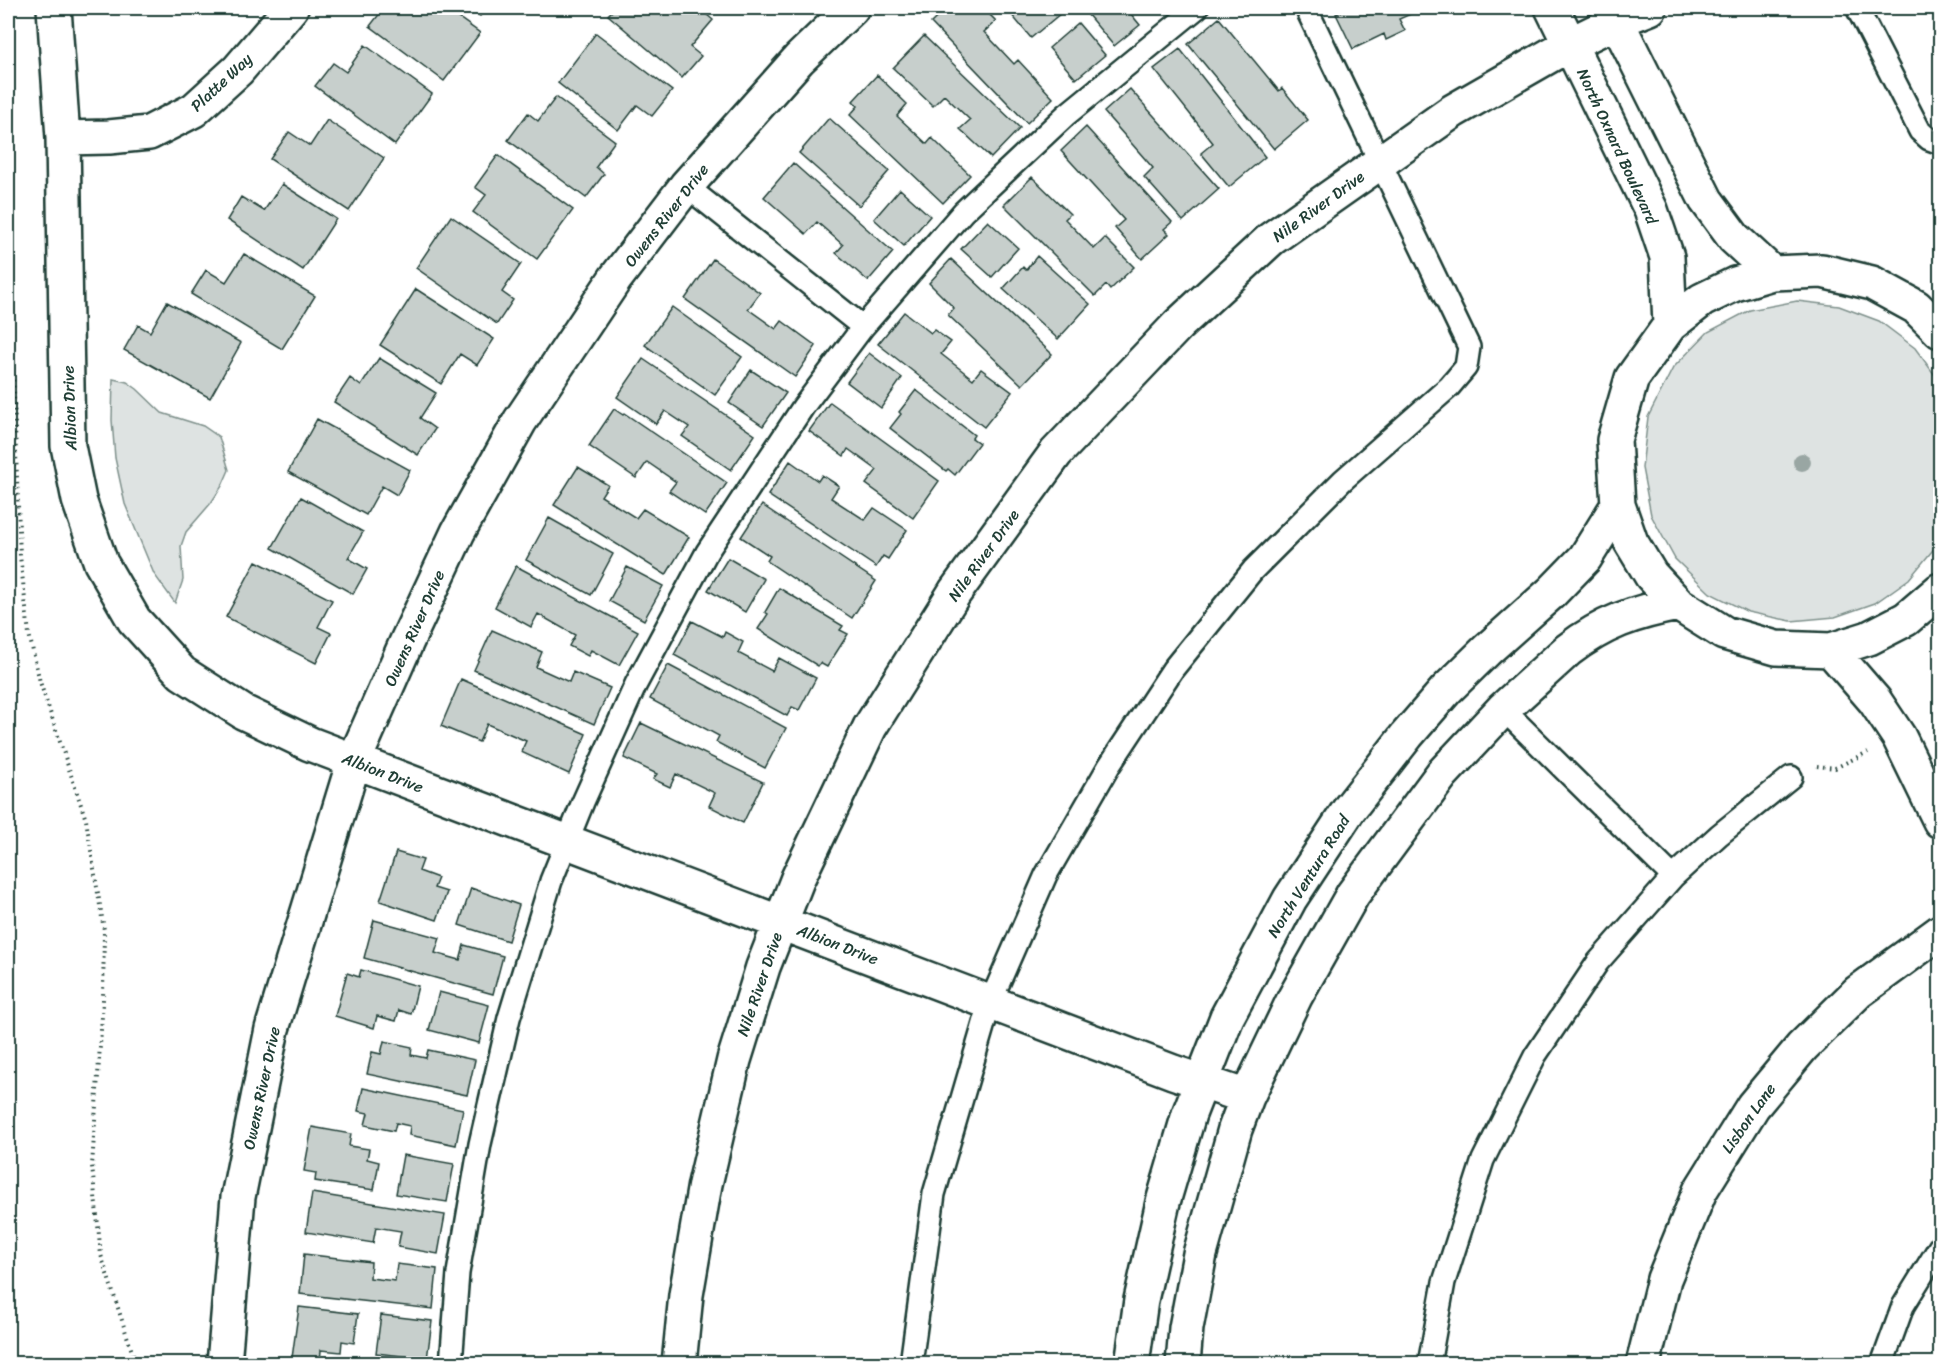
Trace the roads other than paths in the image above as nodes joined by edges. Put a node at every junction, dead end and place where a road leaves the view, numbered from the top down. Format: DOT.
graph roads {
  1 [pos="54,8"];
  2 [pos="291,8"];
  3 [pos="852,8"];
  4 [pos="1197,8"];
  5 [pos="1306,8"];
  6 [pos="1552,8"];
  7 [pos="1650,8"];
  8 [pos="1857,8"];
  9 [pos="1614,14"];
  10 [pos="1570,44"];
  11 [pos="63,138"];
  12 [pos="1941,143"];
  13 [pos="1380,161"];
  14 [pos="686,186"];
  15 [pos="1772,273"];
  16 [pos="1670,325"];
  17 [pos="863,327"];
  18 [pos="1941,331"];
  19 [pos="1618,505"];
  20 [pos="1941,590"];
  21 [pos="1678,604"];
  22 [pos="1831,650"];
  23 [pos="1503,709"];
  24 [pos="354,762"];
  25 [pos="1791,777"];
  26 [pos="1941,821"];
  27 [pos="567,841"];
  28 [pos="1673,877"];
  29 [pos="780,922"];
  30 [pos="1941,932"];
  31 [pos="990,1003"];
  32 [pos="1201,1081"];
  33 [pos="1247,1097"];
  34 [pos="1941,1246"];
  35 [pos="224,1364"];
  36 [pos="451,1364"];
  37 [pos="679,1364"];
  38 [pos="911,1364"];
  39 [pos="1132,1364"];
  40 [pos="1182,1364"];
  41 [pos="1429,1364"];
  42 [pos="1643,1364"];
  43 [pos="1882,1364"];
  1 -- 11 [label="street, Albion Drive"];
  2 -- 11 [label="street, Platte Way"];
  3 -- 14 [label="street, Owens River Drive"];
  4 -- 17 [label="lane"];
  5 -- 13 [label="lane"];
  6 -- 10 [label="street, North Oxnard Boulevard"];
  7 -- 9 [label="street, Nile River Drive"];
  8 -- 12 [label="lane"];
  9 -- 10 [label="street, Nile River Drive"];
  9 -- 15 [label="street"];
  10 -- 13 [label="street, Nile River Drive"];
  10 -- 16 [label="street, North Oxnard Boulevard"];
  11 -- 24 [label="street, Albion Drive"];
  13 -- 29 [label="street, Nile River Drive"];
  13 -- 31 [label="lane"];
  14 -- 17 [label="lane"];
  14 -- 24 [label="street, Owens River Drive"];
  15 -- 16 [label="street"];
  15 -- 18 [label="street"];
  16 -- 19 [label="street"];
  17 -- 27 [label="lane"];
  19 -- 21 [label="street"];
  19 -- 32 [label="street, North Ventura Road"];
  20 -- 22 [label="street"];
  21 -- 22 [label="street"];
  21 -- 23 [label="street"];
  22 -- 26 [label="street"];
  23 -- 28 [label="lane"];
  23 -- 33 [label="street"];
  24 -- 27 [label="street, Albion Drive"];
  24 -- 35 [label="street, Owens River Drive"];
  25 -- 28 [label="lane"];
  27 -- 29 [label="street, Albion Drive"];
  27 -- 36 [label="lane"];
  28 -- 41 [label="lane"];
  29 -- 31 [label="street, Albion Drive"];
  29 -- 37 [label="street, Nile River Drive"];
  30 -- 42 [label="street, Lisbon Lane"];
  31 -- 32 [label="street, Albion Drive"];
  31 -- 38 [label="lane"];
  32 -- 33 [label="street, Albion Drive"];
  32 -- 39 [label="street, North Ventura Road"];
  33 -- 40 [label="street"];
  34 -- 43 [label="lane"];
}
